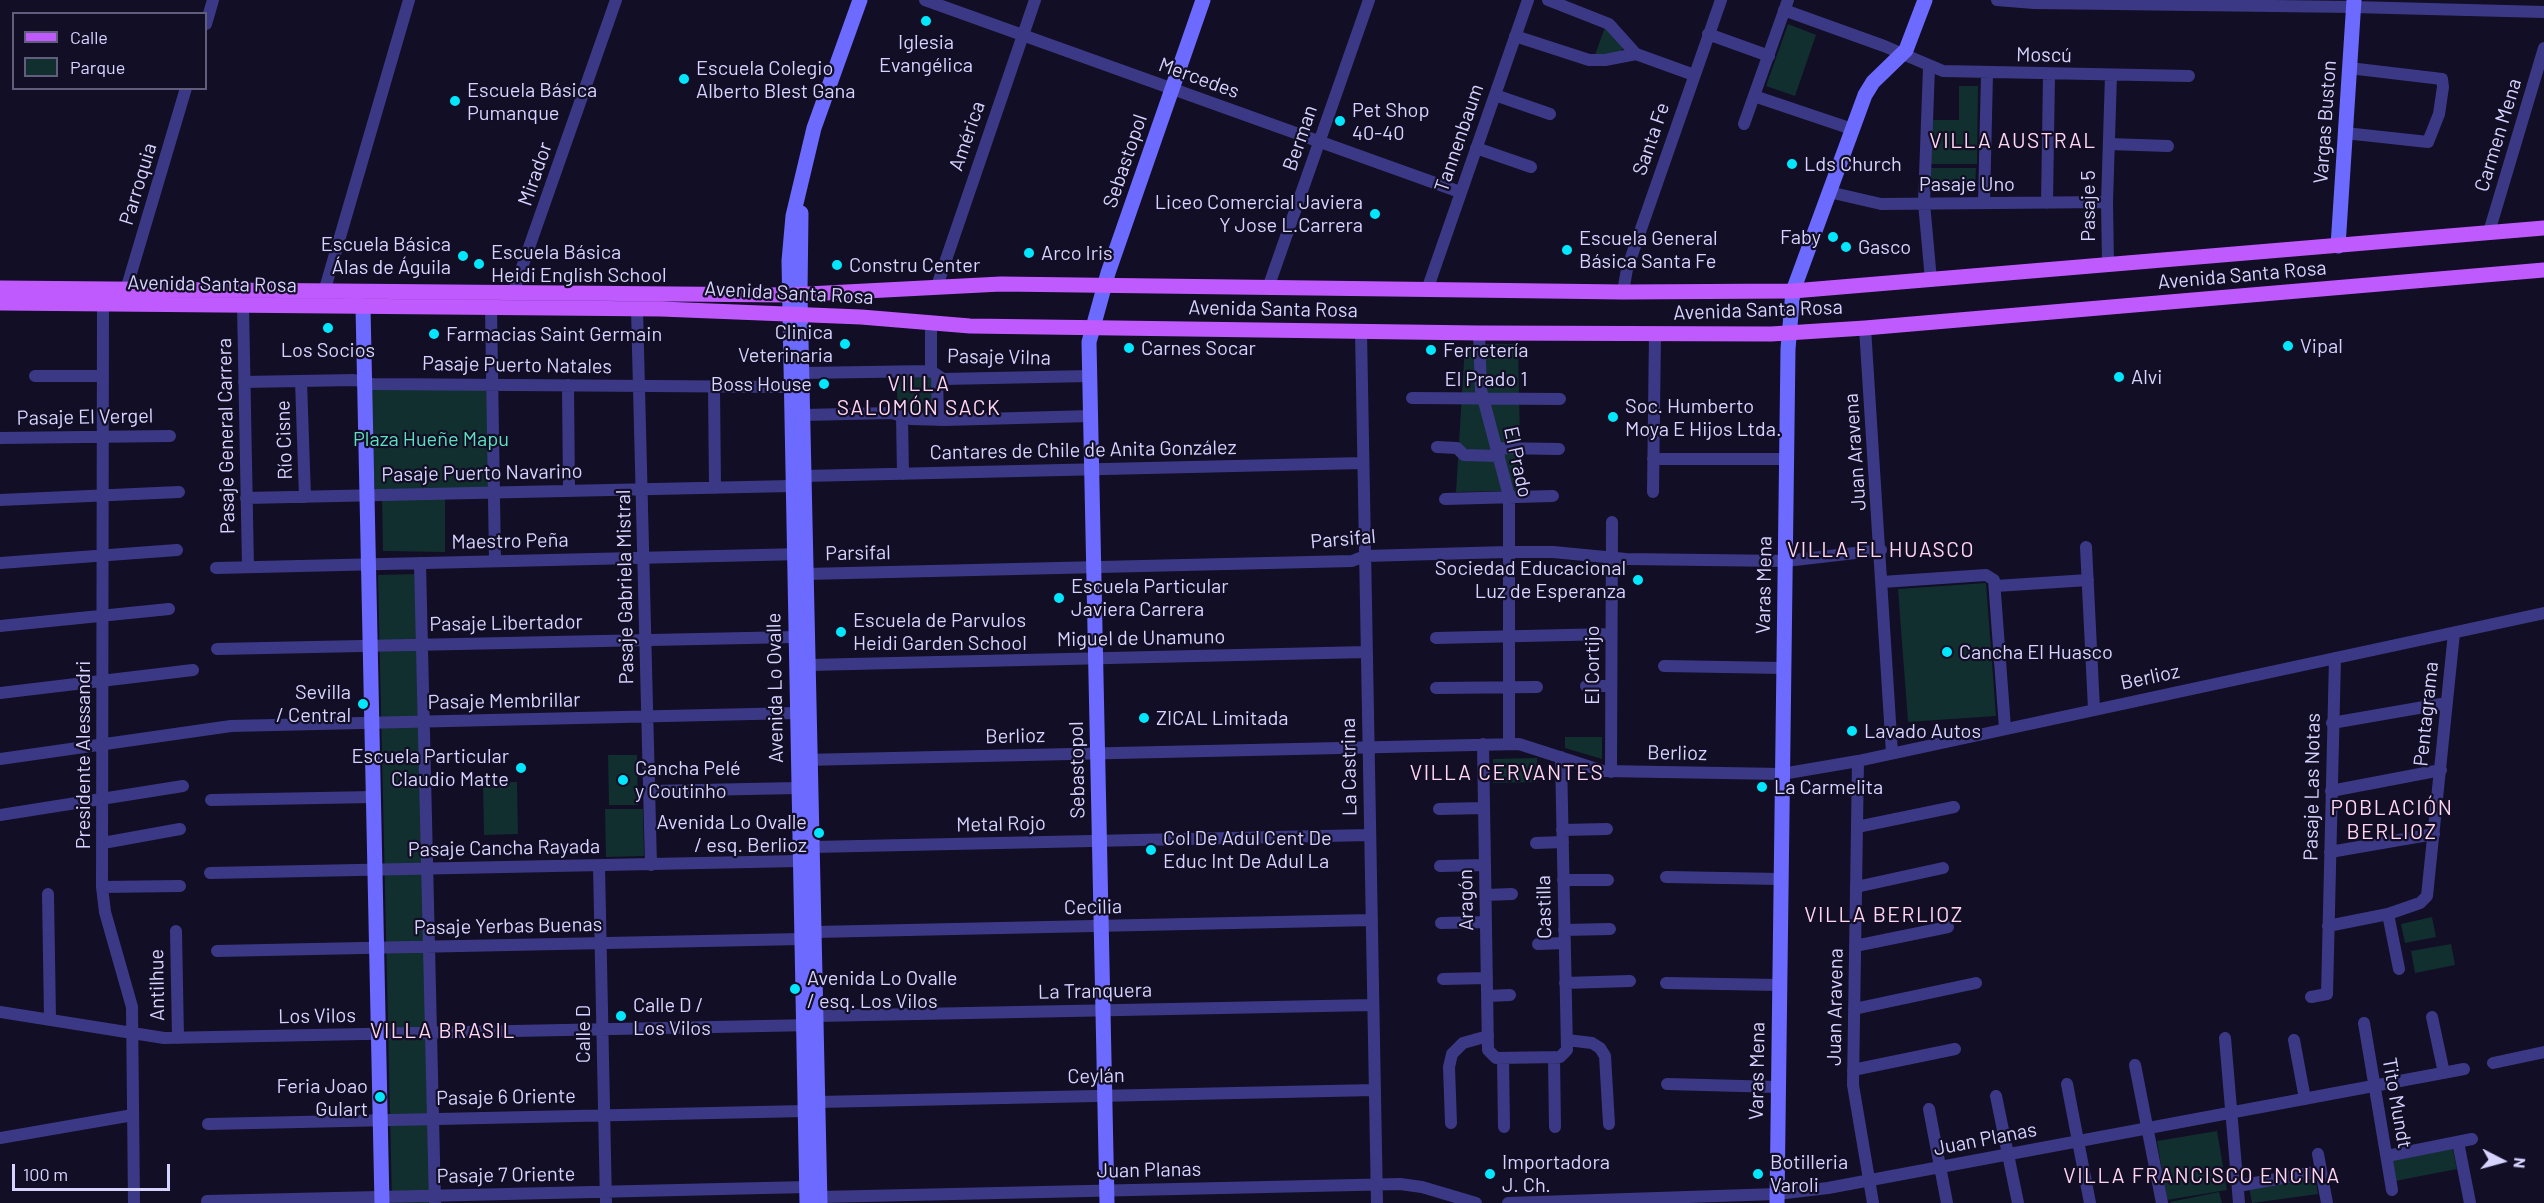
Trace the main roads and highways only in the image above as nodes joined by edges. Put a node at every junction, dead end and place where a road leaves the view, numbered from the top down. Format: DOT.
graph roads {
  1 [pos="2544,228"];
  2 [pos="2544,270"];
  3 [pos="0,288"];
  4 [pos="0,303"];
  1 -- 3 [label="main road, Avenida Santa Rosa"];
  2 -- 4 [label="main road, Avenida Santa Rosa"];
}
